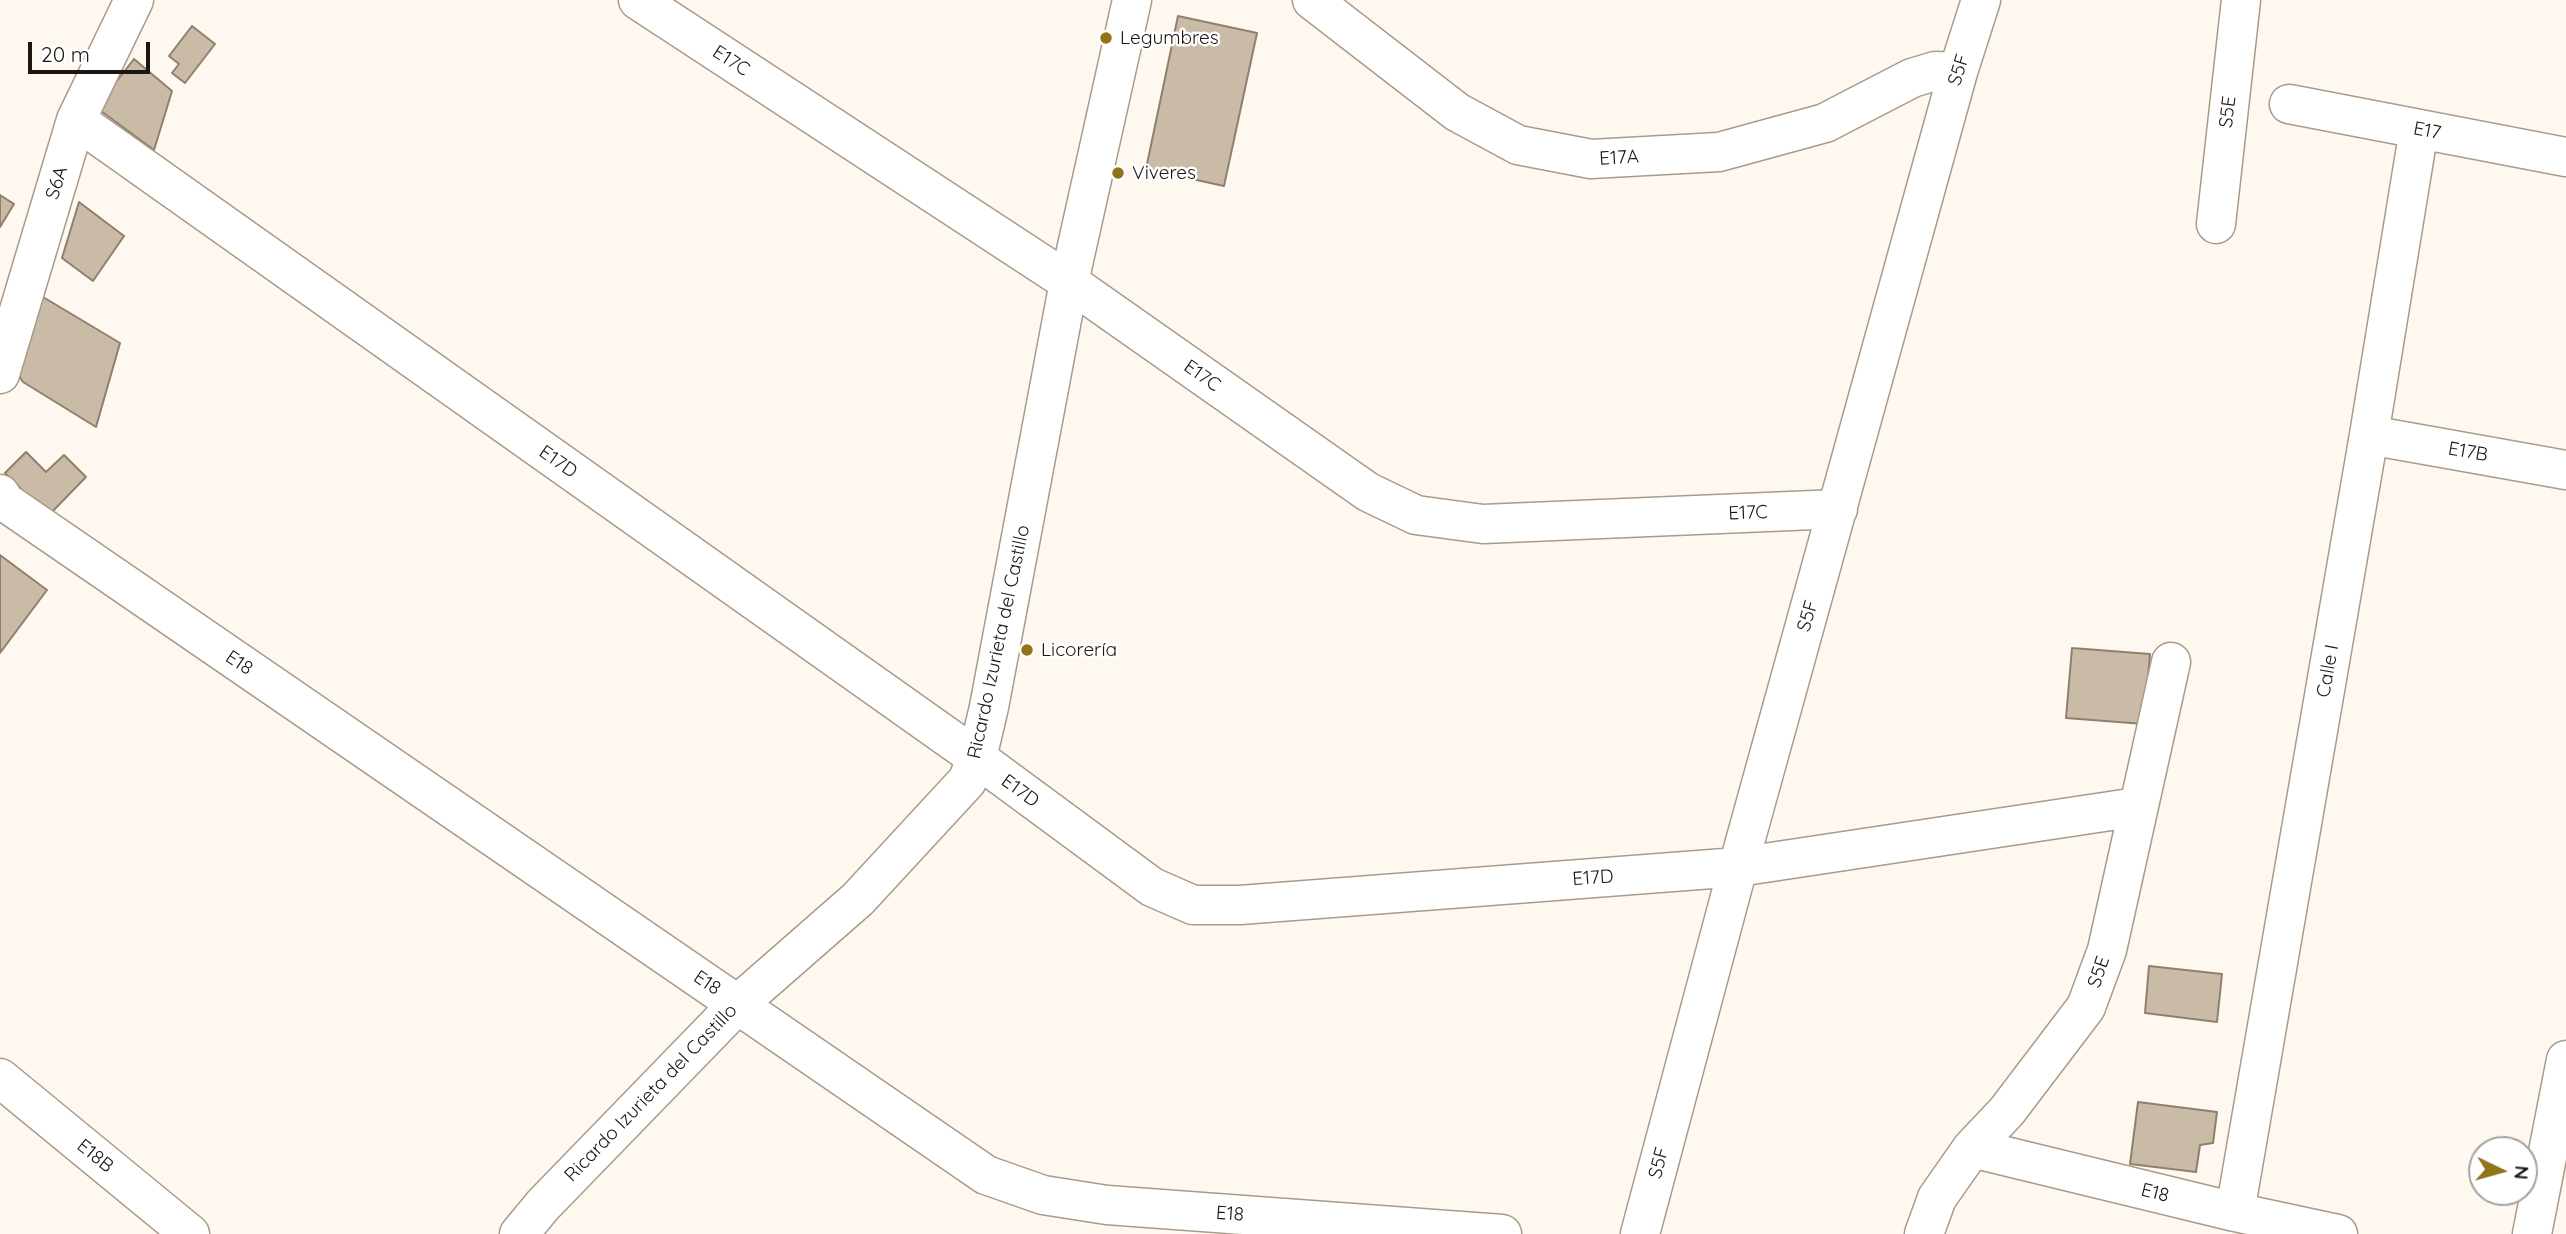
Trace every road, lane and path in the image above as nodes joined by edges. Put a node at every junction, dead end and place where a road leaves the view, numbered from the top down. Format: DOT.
graph roads {
  1 [pos="134,0"];
  2 [pos="638,0"];
  3 [pos="1132,0"];
  4 [pos="1312,0"];
  5 [pos="1981,0"];
  6 [pos="2241,0"];
  7 [pos="1958,72"];
  8 [pos="2289,104"];
  9 [pos="76,120"];
  10 [pos="2419,129"];
  11 [pos="2566,157"];
  12 [pos="2216,224"];
  13 [pos="1069,282"];
  14 [pos="0,374"];
  15 [pos="2369,435"];
  16 [pos="2566,470"];
  17 [pos="0,494"];
  18 [pos="1838,509"];
  19 [pos="2171,662"];
  20 [pos="977,758"];
  21 [pos="2137,807"];
  22 [pos="1738,867"];
  23 [pos="738,1004"];
  24 [pos="2566,1060"];
  25 [pos="0,1078"];
  26 [pos="1972,1148"];
  27 [pos="2235,1212"];
  28 [pos="190,1234"];
  29 [pos="519,1234"];
  30 [pos="1502,1234"];
  31 [pos="1640,1234"];
  32 [pos="1924,1234"];
  33 [pos="2339,1234"];
  34 [pos="2532,1234"];
  1 -- 9 [label="street, S6A"];
  2 -- 13 [label="street, E17C"];
  3 -- 13 [label="street, Ricardo Izurieta del Castillo"];
  4 -- 7 [label="street, E17A"];
  5 -- 7 [label="street, S5F"];
  6 -- 12 [label="street, S5E"];
  7 -- 18 [label="street, S5F"];
  8 -- 10 [label="street, E17"];
  9 -- 14 [label="street, S6A"];
  9 -- 20 [label="street, E17D"];
  10 -- 11 [label="street, E17"];
  10 -- 15 [label="street, Calle I"];
  13 -- 18 [label="street, E17C"];
  13 -- 20 [label="street, Ricardo Izurieta del Castillo"];
  15 -- 16 [label="street, E17B"];
  15 -- 27 [label="street, Calle I"];
  17 -- 23 [label="street, E18"];
  18 -- 22 [label="street, S5F"];
  19 -- 21 [label="street, S5E"];
  20 -- 22 [label="street, E17D"];
  20 -- 23 [label="street, Ricardo Izurieta del Castillo"];
  21 -- 22 [label="street, E17D"];
  21 -- 26 [label="street, S5E"];
  22 -- 31 [label="street, S5F"];
  23 -- 29 [label="street, Ricardo Izurieta del Castillo"];
  23 -- 30 [label="street, E18"];
  24 -- 34 [label="street"];
  25 -- 28 [label="street, E18B"];
  26 -- 27 [label="street, E18"];
  26 -- 32 [label="street, S5E"];
  27 -- 33 [label="street, E18"];
}
